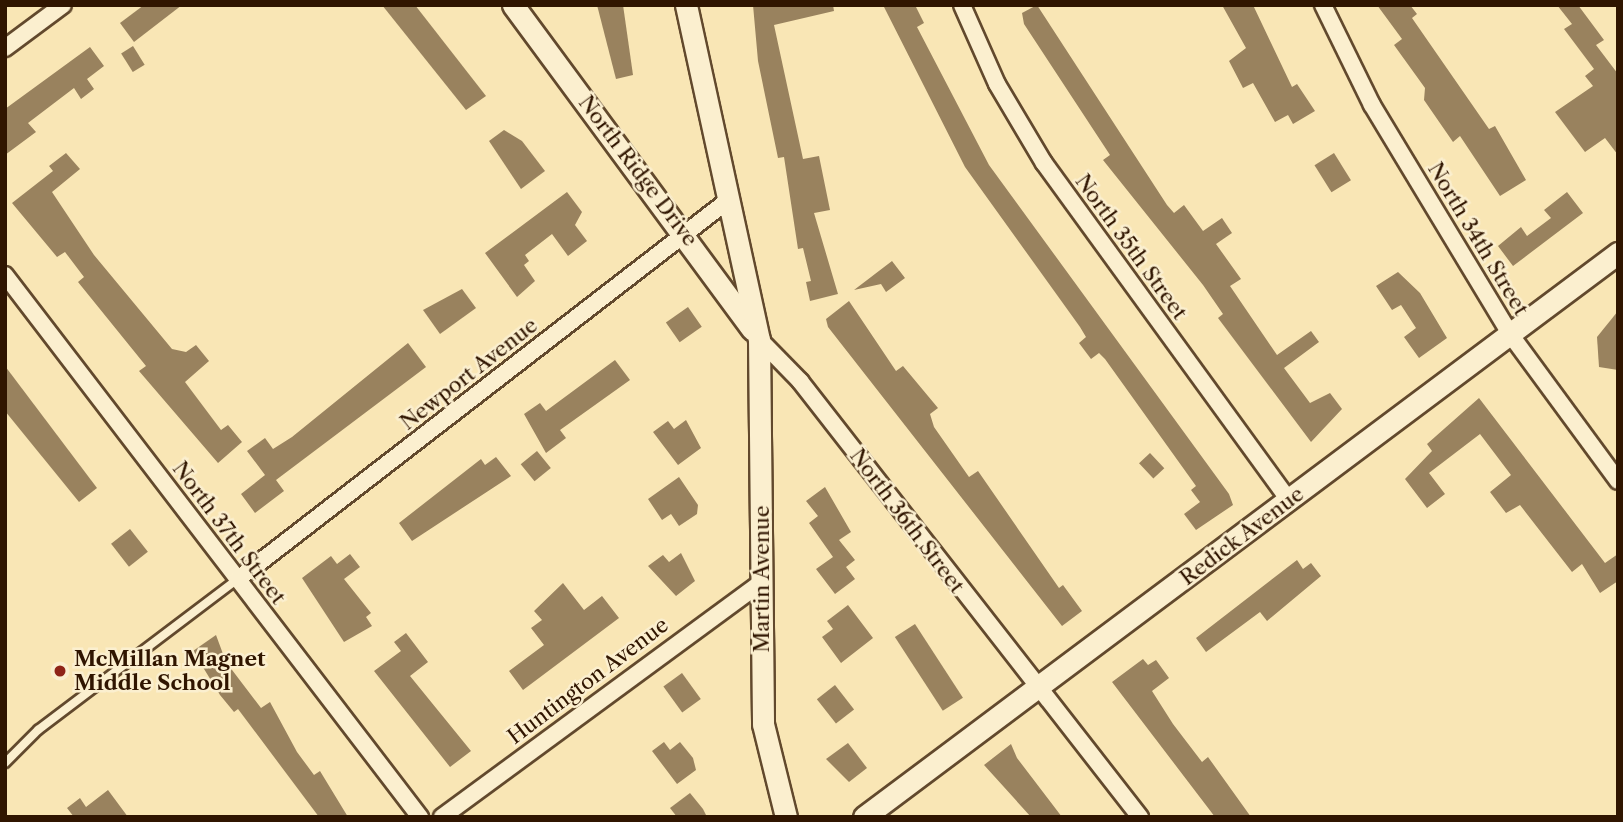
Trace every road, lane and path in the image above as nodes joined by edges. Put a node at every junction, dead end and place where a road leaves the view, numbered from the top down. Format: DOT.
graph roads {
  1 [pos="63,5"];
  2 [pos="513,5"];
  3 [pos="686,5"];
  4 [pos="962,5"];
  5 [pos="1323,5"];
  6 [pos="5,48"];
  7 [pos="726,202"];
  8 [pos="686,232"];
  9 [pos="1618,253"];
  10 [pos="5,275"];
  11 [pos="1510,334"];
  12 [pos="759,339"];
  13 [pos="1618,481"];
  14 [pos="1289,500"];
  15 [pos="238,579"];
  16 [pos="762,582"];
  17 [pos="1037,691"];
  18 [pos="5,763"];
  19 [pos="420,817"];
  20 [pos="442,817"];
  21 [pos="786,817"];
  22 [pos="864,817"];
  23 [pos="1140,817"];
  1 -- 6 [label="street"];
  2 -- 8 [label="street, North Ridge Drive"];
  3 -- 7 [label="street"];
  4 -- 14 [label="street, North 35th Street"];
  5 -- 11 [label="street, North 34th Street"];
  7 -- 8 [label="street, Newport Avenue"];
  7 -- 12 [label="street"];
  8 -- 12 [label="street, North Ridge Drive"];
  8 -- 15 [label="street, Newport Avenue"];
  9 -- 11 [label="street, Redick Avenue"];
  10 -- 15 [label="street, North 37th Street"];
  11 -- 13 [label="street, North 34th Street"];
  11 -- 14 [label="street, Redick Avenue"];
  12 -- 16 [label="street, Martin Avenue"];
  12 -- 17 [label="street, North 36th Street"];
  14 -- 17 [label="street, Redick Avenue"];
  15 -- 18 [label="lane"];
  15 -- 19 [label="street, North 37th Street"];
  16 -- 20 [label="street, Huntington Avenue"];
  16 -- 21 [label="street, Martin Avenue"];
  17 -- 22 [label="street, Redick Avenue"];
  17 -- 23 [label="street, North 36th Street"];
}
